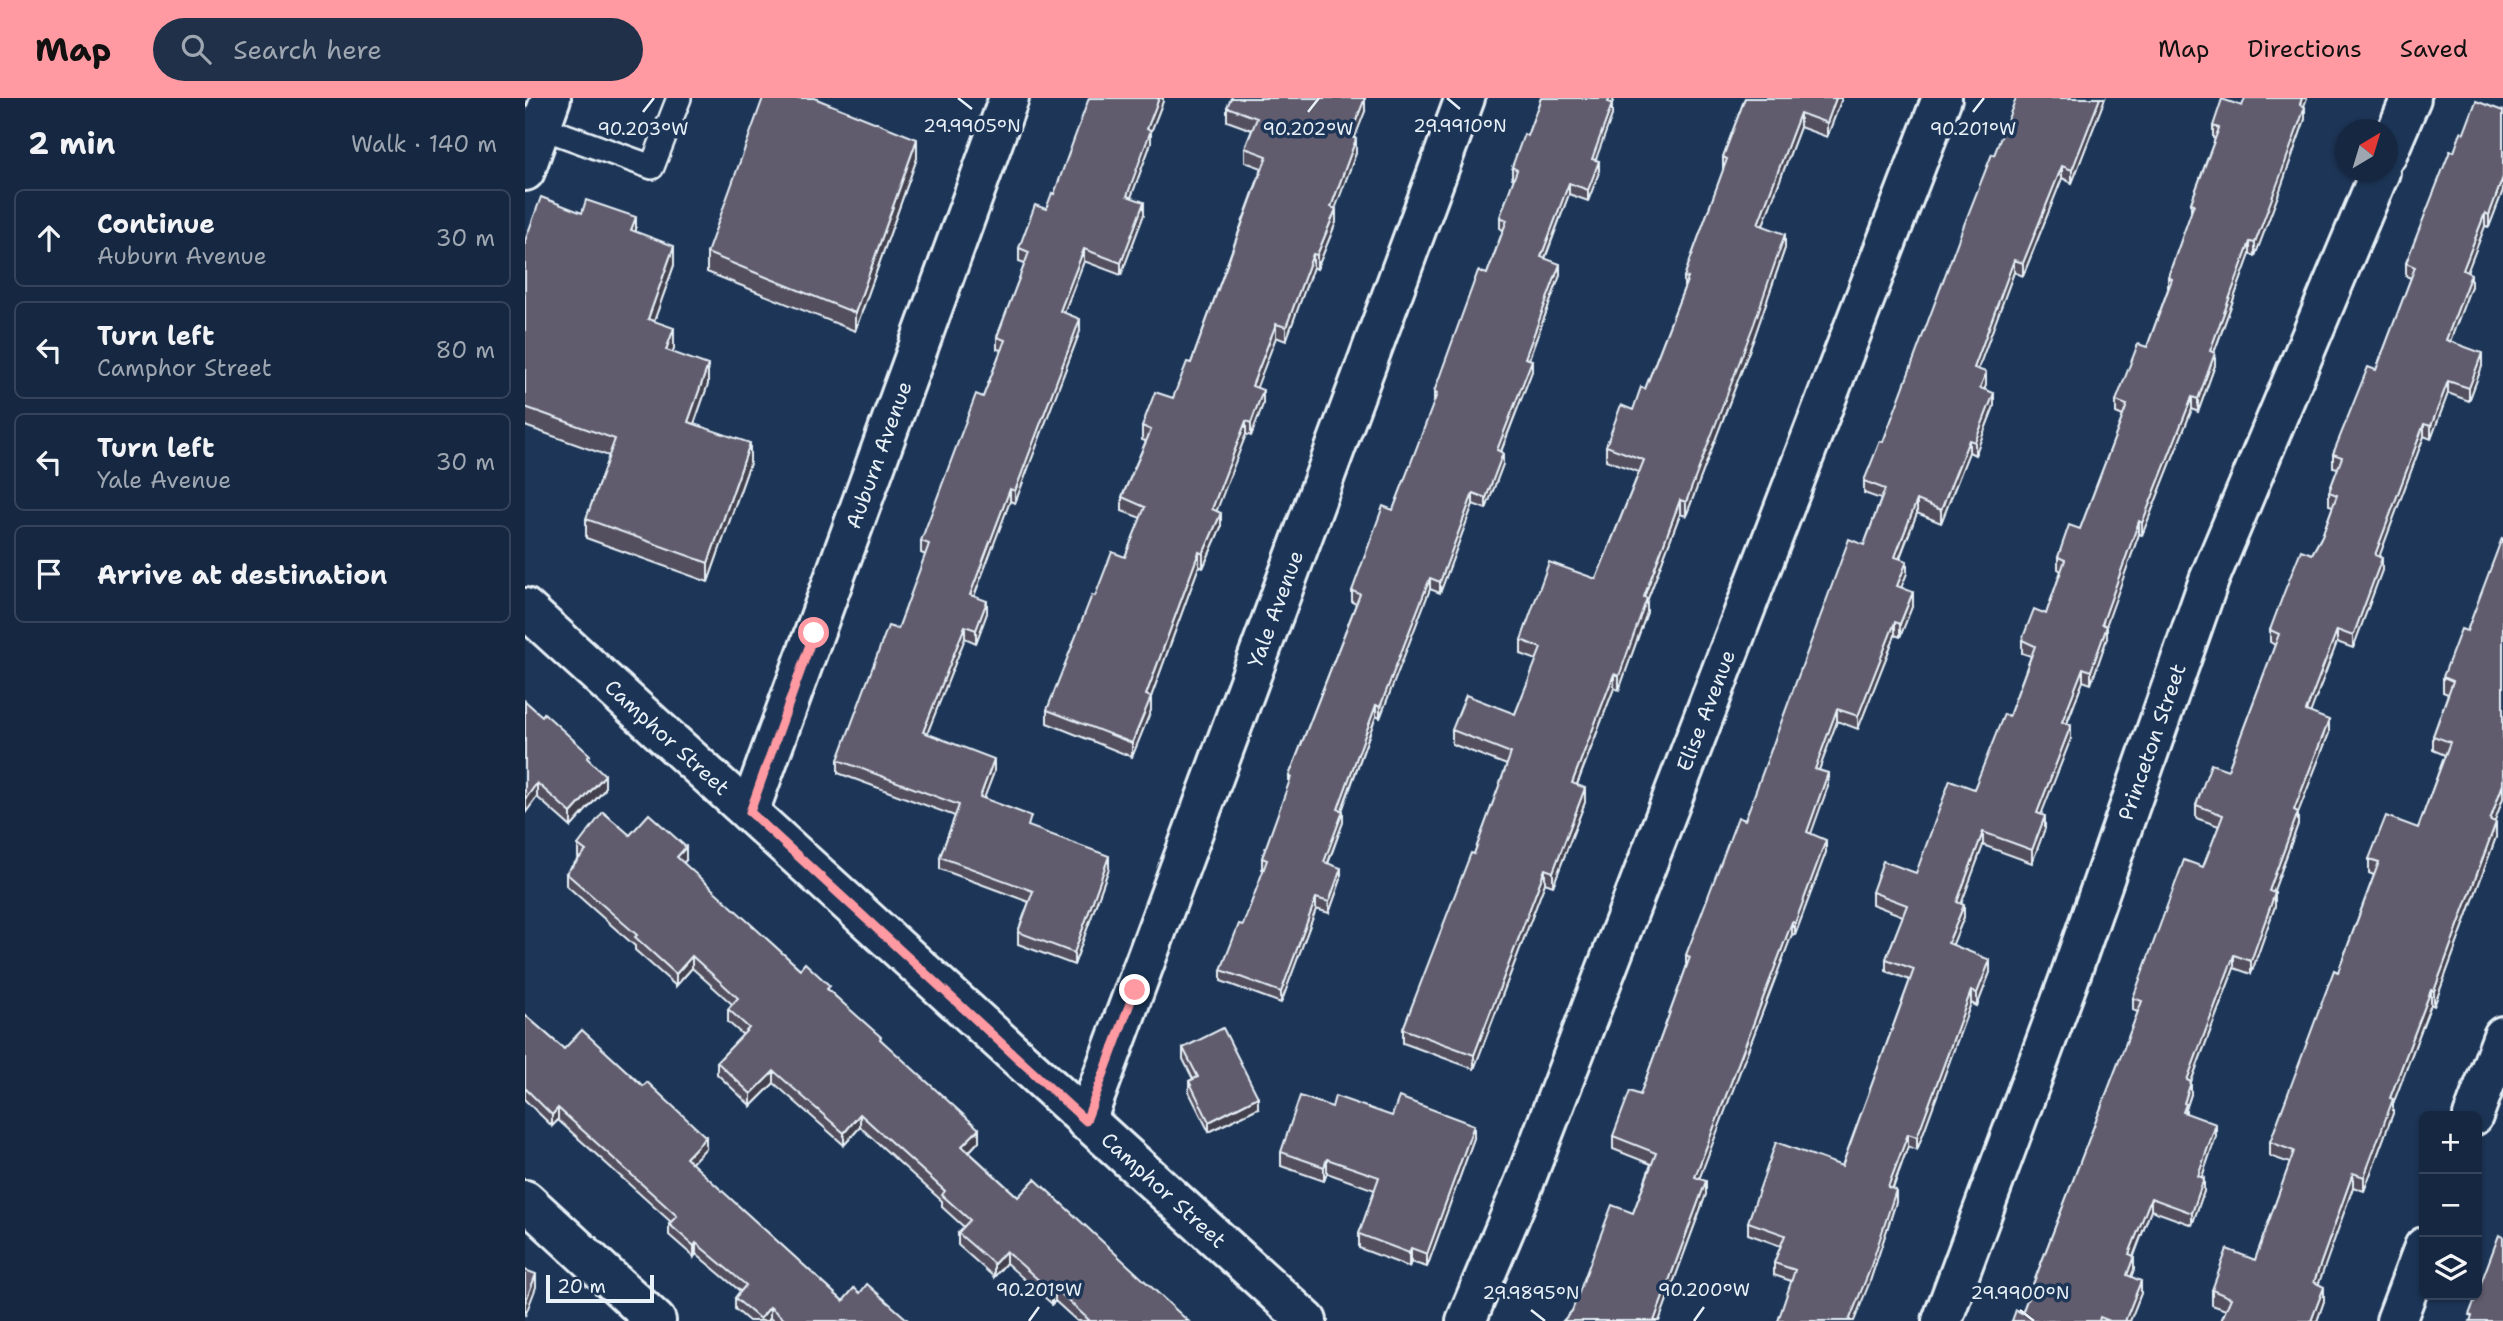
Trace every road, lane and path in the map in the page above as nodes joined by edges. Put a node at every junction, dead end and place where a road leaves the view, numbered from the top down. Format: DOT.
graph roads {
  1 [pos="679,98"];
  2 [pos="1009,98"];
  3 [pos="1465,98"];
  4 [pos="1942,98"];
  5 [pos="2411,98"];
  6 [pos="546,112"];
  7 [pos="2398,130"];
  8 [pos="525,171"];
  9 [pos="2376,182"];
  10 [pos="525,608"];
  11 [pos="750,812"];
  12 [pos="2503,1036"];
  13 [pos="2475,1111"];
  14 [pos="1086,1121"];
  15 [pos="525,1200"];
  16 [pos="2419,1260"];
  17 [pos="656,1321"];
  18 [pos="1307,1321"];
  19 [pos="1466,1321"];
  20 [pos="1942,1321"];
  21 [pos="2396,1321"];
  1 -- 6 [label="lane"];
  2 -- 11 [label="street, Auburn Avenue"];
  3 -- 14 [label="street, Yale Avenue"];
  4 -- 19 [label="street, Elise Avenue"];
  5 -- 7 [label="street"];
  6 -- 8 [label="street"];
  9 -- 20 [label="street, Princeton Street"];
  10 -- 11 [label="street, Camphor Street"];
  11 -- 14 [label="street, Camphor Street"];
  12 -- 13 [label="street"];
  14 -- 18 [label="street, Camphor Street"];
  15 -- 17 [label="street"];
  16 -- 21 [label="street"];
}
